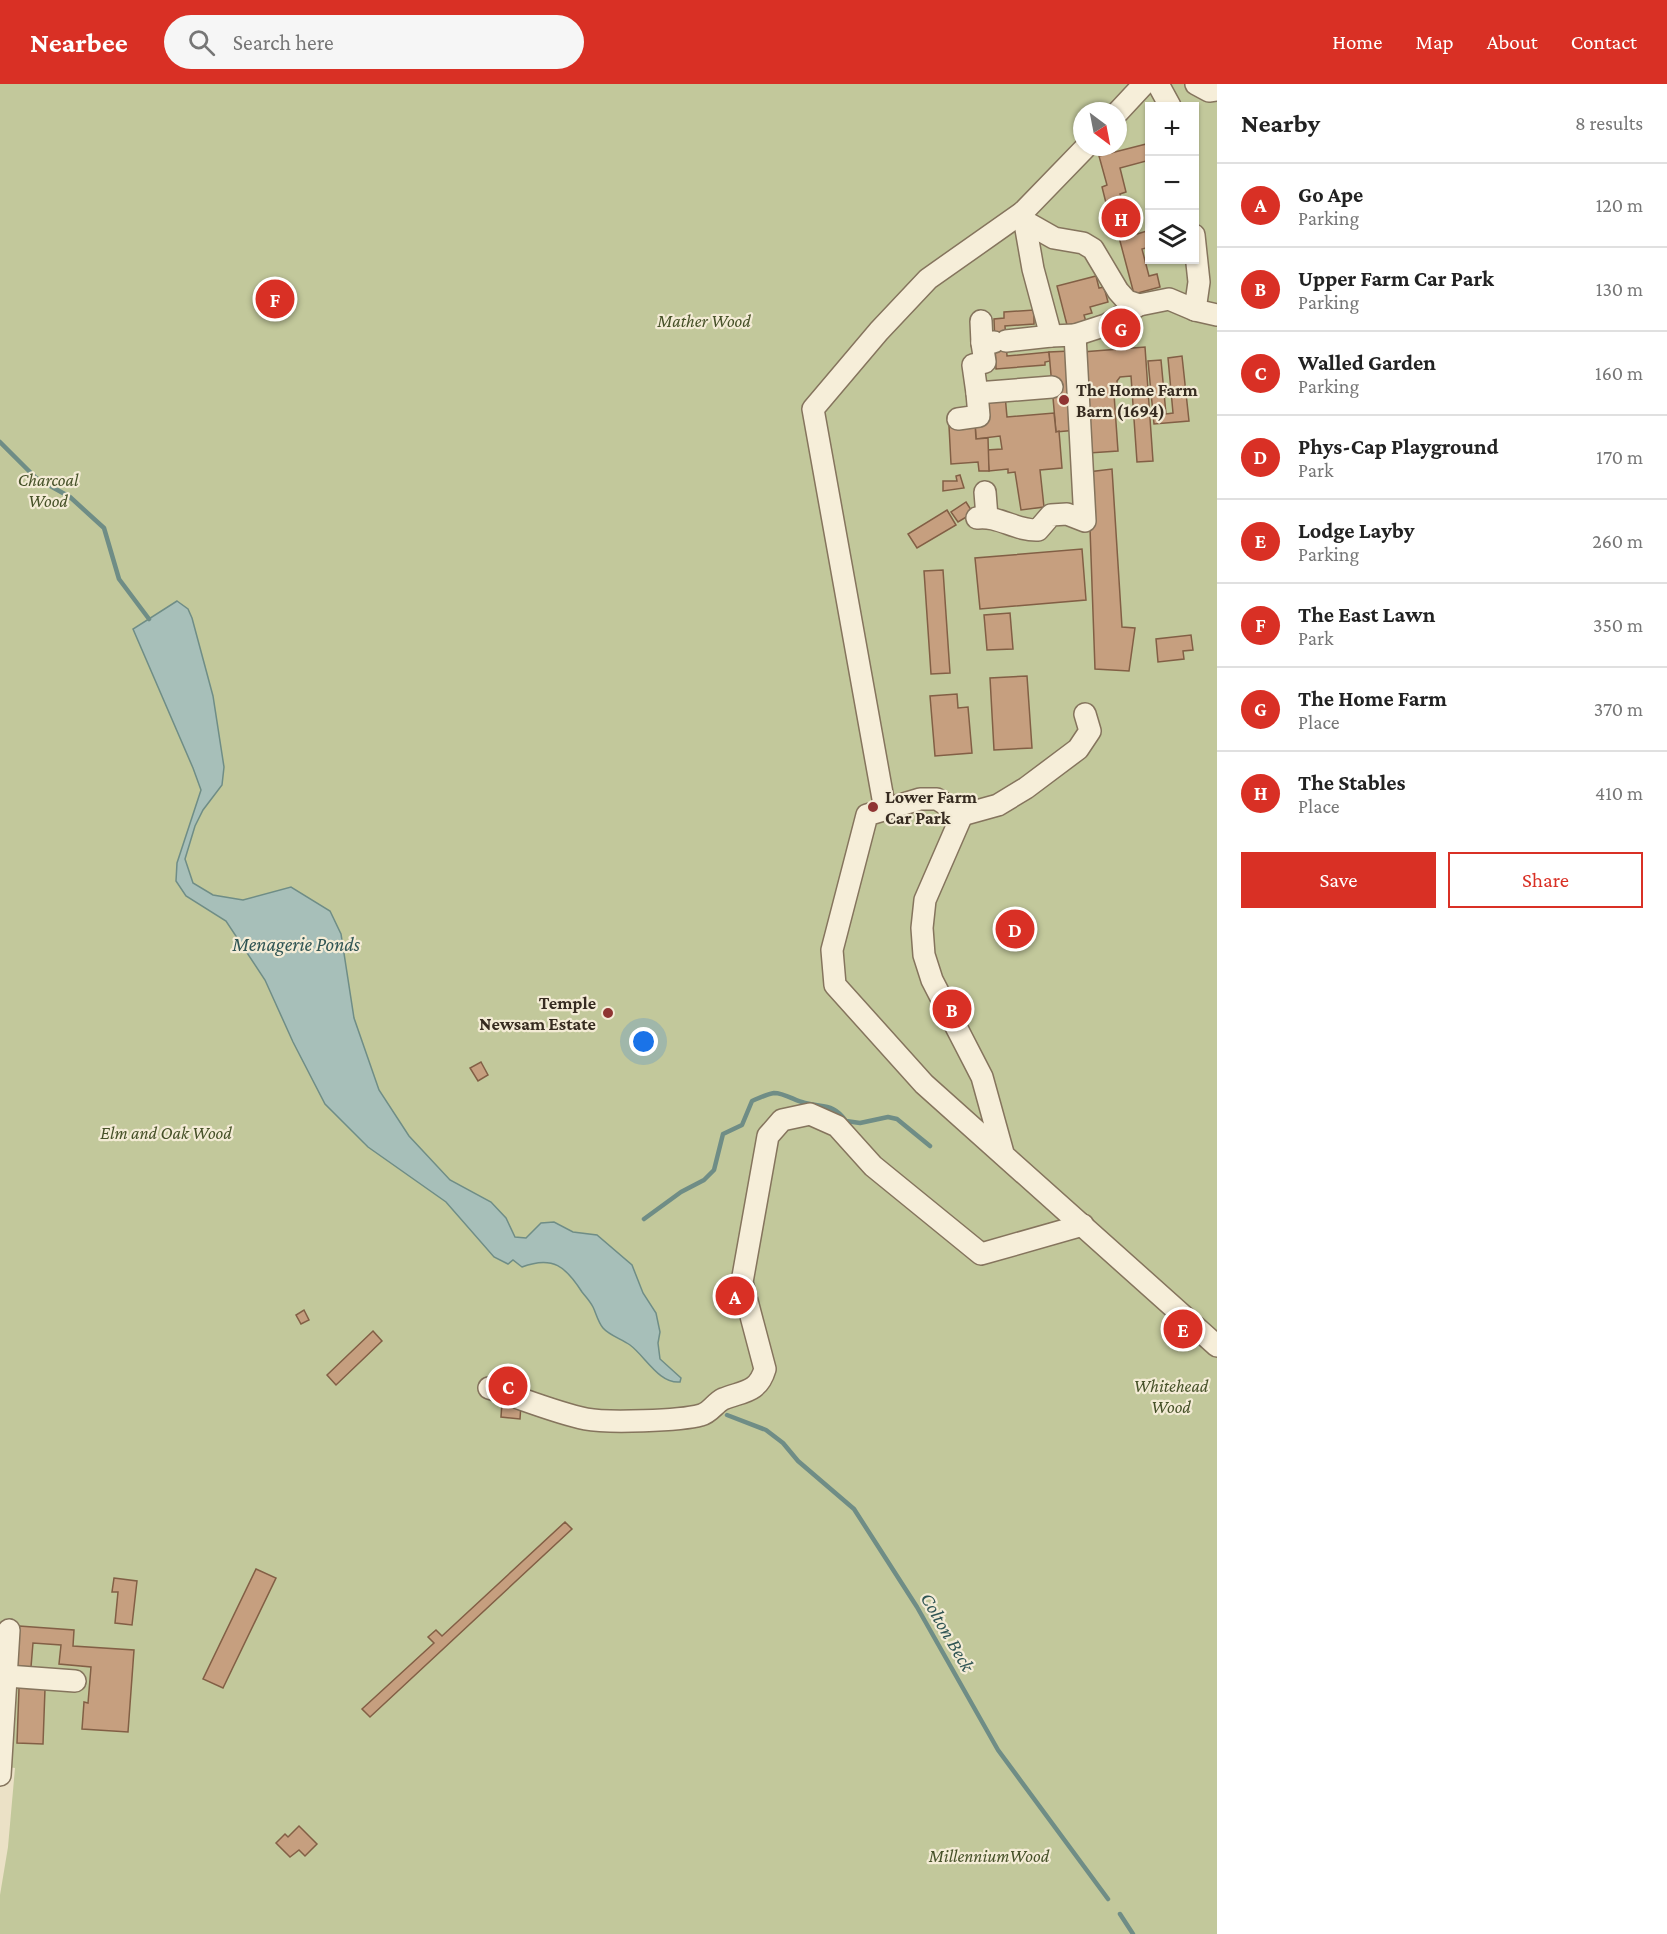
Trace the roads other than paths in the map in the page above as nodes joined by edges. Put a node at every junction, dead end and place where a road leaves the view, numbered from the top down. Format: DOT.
graph roads {
  1 [pos="1144,84"];
  2 [pos="1158,84"];
  3 [pos="1196,84"];
  4 [pos="1217,90"];
  5 [pos="1127,102"];
  6 [pos="1168,102"];
  7 [pos="1078,156"];
  8 [pos="1024,217"];
  9 [pos="1197,264"];
  10 [pos="1139,305"];
  11 [pos="1195,310"];
  12 [pos="1217,315"];
  13 [pos="981,321"];
  14 [pos="1075,334"];
  15 [pos="1051,336"];
  16 [pos="994,342"];
  17 [pos="1068,385"];
  18 [pos="977,393"];
  19 [pos="958,419"];
  20 [pos="985,492"];
  21 [pos="1085,714"];
  22 [pos="885,810"];
  23 [pos="962,814"];
  24 [pos="1003,1153"];
  25 [pos="1083,1225"];
  26 [pos="1217,1346"];
  27 [pos="489,1388"];
  28 [pos="9,1630"];
  29 [pos="7,1676"];
  30 [pos="75,1681"];
  31 [pos="0,1775"];
  1 -- 5 [label="street"];
  2 -- 6 [label="street"];
  3 -- 4 [label="street"];
  7 -- 8 [label="street"];
  8 -- 10 [label="street"];
  8 -- 15 [label="street"];
  8 -- 22 [label="street"];
  9 -- 11 [label="street"];
  10 -- 11 [label="street"];
  10 -- 14 [label="street"];
  11 -- 12 [label="street"];
  13 -- 16 [label="street"];
  14 -- 15 [label="street"];
  14 -- 17 [label="street"];
  15 -- 16 [label="street"];
  16 -- 18 [label="street"];
  17 -- 18 [label="street"];
  17 -- 20 [label="street"];
  18 -- 19 [label="street"];
  21 -- 23 [label="street"];
  22 -- 23 [label="street"];
  22 -- 24 [label="street"];
  23 -- 24 [label="street"];
  24 -- 25 [label="street"];
  25 -- 26 [label="street"];
  25 -- 27 [label="street"];
  28 -- 29 [label="street"];
  29 -- 30 [label="street"];
  29 -- 31 [label="street"];
}
